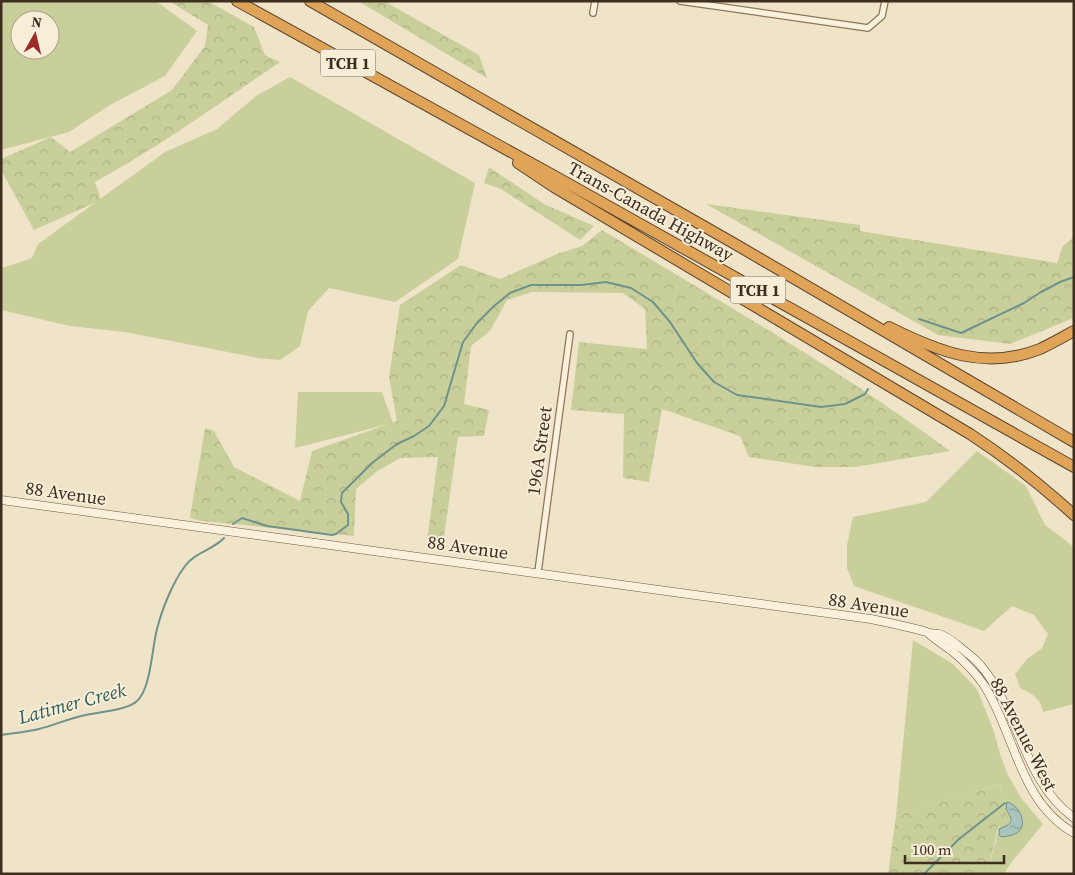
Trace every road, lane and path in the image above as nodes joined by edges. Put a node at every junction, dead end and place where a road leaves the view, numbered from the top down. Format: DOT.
graph roads {
  1 [pos="237,1"];
  2 [pos="310,1"];
  3 [pos="595,1"];
  4 [pos="680,1"];
  5 [pos="885,1"];
  6 [pos="593,12"];
  7 [pos="458,125"];
  8 [pos="797,280"];
  9 [pos="1074,331"];
  10 [pos="570,334"];
  11 [pos="1074,442"];
  12 [pos="1074,467"];
  13 [pos="1,500"];
  14 [pos="1074,515"];
  15 [pos="538,572"];
  16 [pos="928,633"];
  17 [pos="1074,818"];
  18 [pos="1074,833"];
  1 -- 7 [label="highway, Trans-Canada Highway / TCH 1"];
  2 -- 8 [label="highway, Trans-Canada Highway / TCH 1"];
  3 -- 6 [label="street"];
  4 -- 5 [label="street"];
  7 -- 12 [label="highway, Trans-Canada Highway / TCH 1"];
  7 -- 14 [label="highway"];
  8 -- 9 [label="highway"];
  8 -- 11 [label="highway, Trans-Canada Highway / TCH 1"];
  10 -- 15 [label="street, 196A Street"];
  13 -- 15 [label="main road, 88 Avenue"];
  15 -- 16 [label="main road, 88 Avenue"];
  16 -- 17 [label="main road, 88 Avenue West"];
  16 -- 18 [label="main road, 88 Avenue West"];
}
